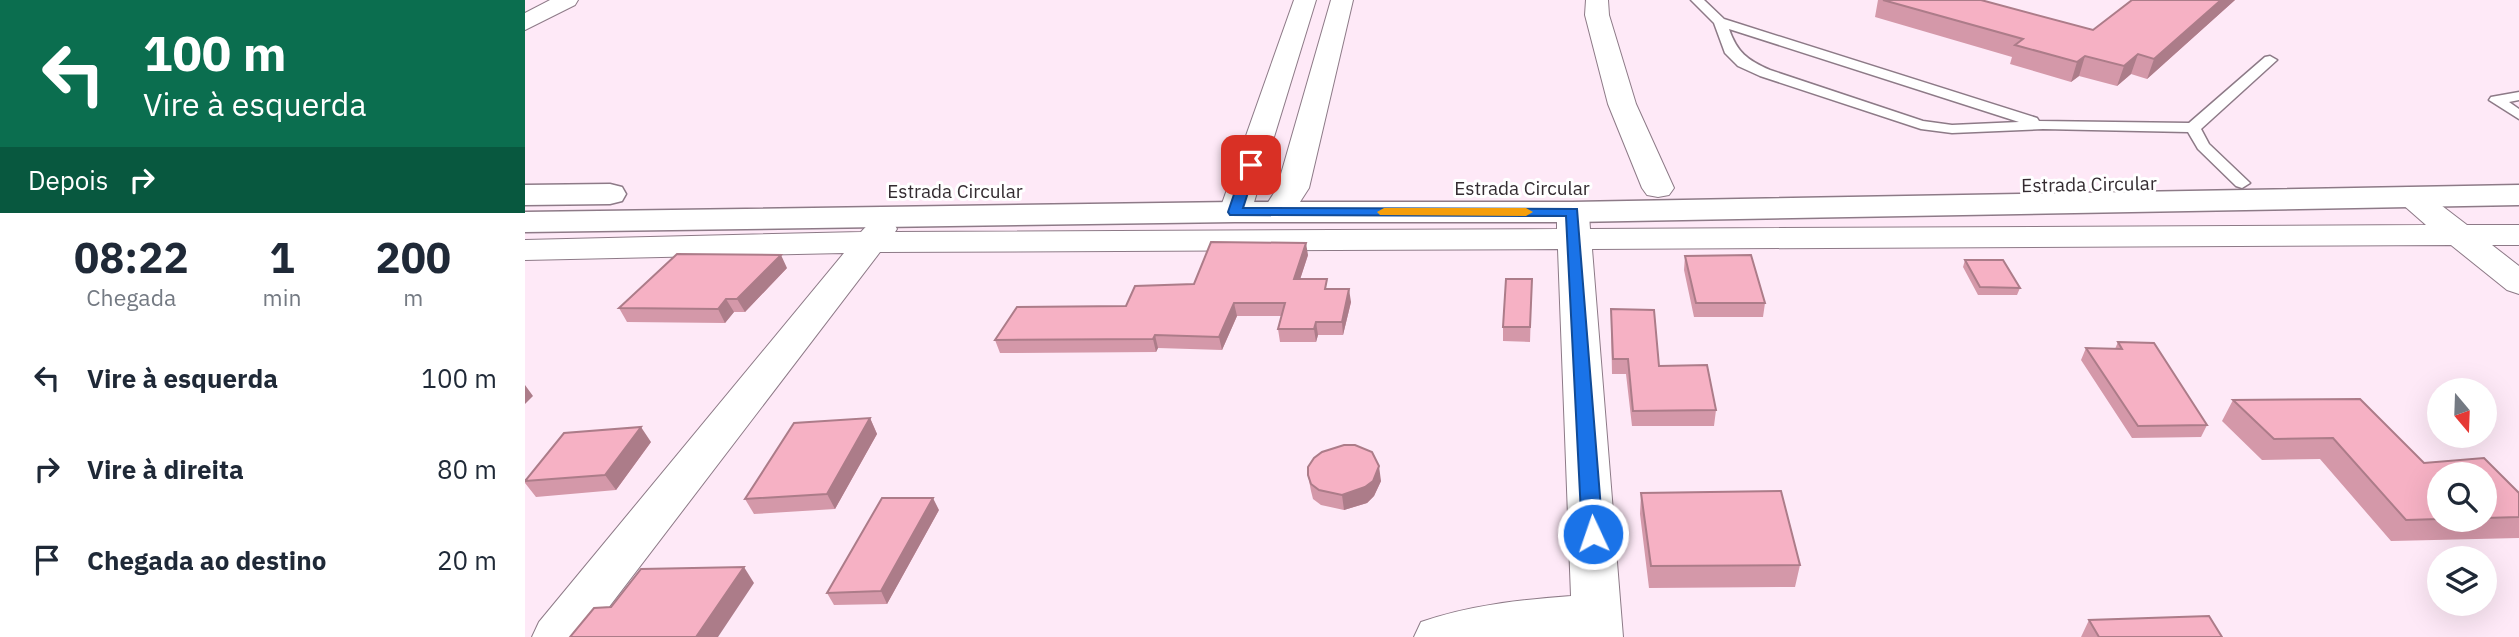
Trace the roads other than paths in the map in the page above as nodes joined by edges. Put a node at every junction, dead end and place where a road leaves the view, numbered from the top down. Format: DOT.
graph roads {
  1 [pos="539,0"];
  2 [pos="567,0"];
  3 [pos="1305,0"];
  4 [pos="1342,0"];
  5 [pos="1597,0"];
  6 [pos="1697,0"];
  7 [pos="525,8"];
  8 [pos="1720,22"];
  9 [pos="525,23"];
  10 [pos="2270,60"];
  11 [pos="2519,96"];
  12 [pos="2519,115"];
  13 [pos="2043,125"];
  14 [pos="2193,128"];
  15 [pos="2519,177"];
  16 [pos="2242,183"];
  17 [pos="1658,188"];
  18 [pos="525,195"];
  19 [pos="2519,195"];
  20 [pos="2409,196"];
  21 [pos="1239,200"];
  22 [pos="1285,200"];
  23 [pos="1573,226"];
  24 [pos="881,229"];
  25 [pos="2458,235"];
  26 [pos="2519,235"];
  27 [pos="528,246"];
  28 [pos="2519,283"];
  29 [pos="1598,626"];
  30 [pos="557,637"];
  31 [pos="1439,637"];
  1 -- 7 [label="street"];
  2 -- 9 [label="street"];
  3 -- 21 [label="street"];
  4 -- 22 [label="street"];
  5 -- 17 [label="street"];
  6 -- 8 [label="lane"];
  8 -- 13 [label="lane"];
  8 -- 13 [label="lane"];
  10 -- 14 [label="lane"];
  11 -- 12 [label="lane"];
  13 -- 14 [label="lane"];
  14 -- 16 [label="lane"];
  15 -- 16 [label="main road, Estrada Circular"];
  16 -- 17 [label="main road, Estrada Circular"];
  17 -- 22 [label="main road, Estrada Circular"];
  18 -- 21 [label="main road, Estrada Circular"];
  19 -- 20 [label="main road"];
  20 -- 23 [label="main road"];
  20 -- 25 [label="street"];
  21 -- 22 [label="main road"];
  21 -- 24 [label="main road"];
  22 -- 23 [label="main road"];
  23 -- 24 [label="street"];
  23 -- 25 [label="street"];
  23 -- 29 [label="street"];
  24 -- 27 [label="street"];
  24 -- 27 [label="main road"];
  24 -- 30 [label="street"];
  25 -- 26 [label="street"];
  25 -- 28 [label="street"];
  29 -- 31 [label="street"];
}
